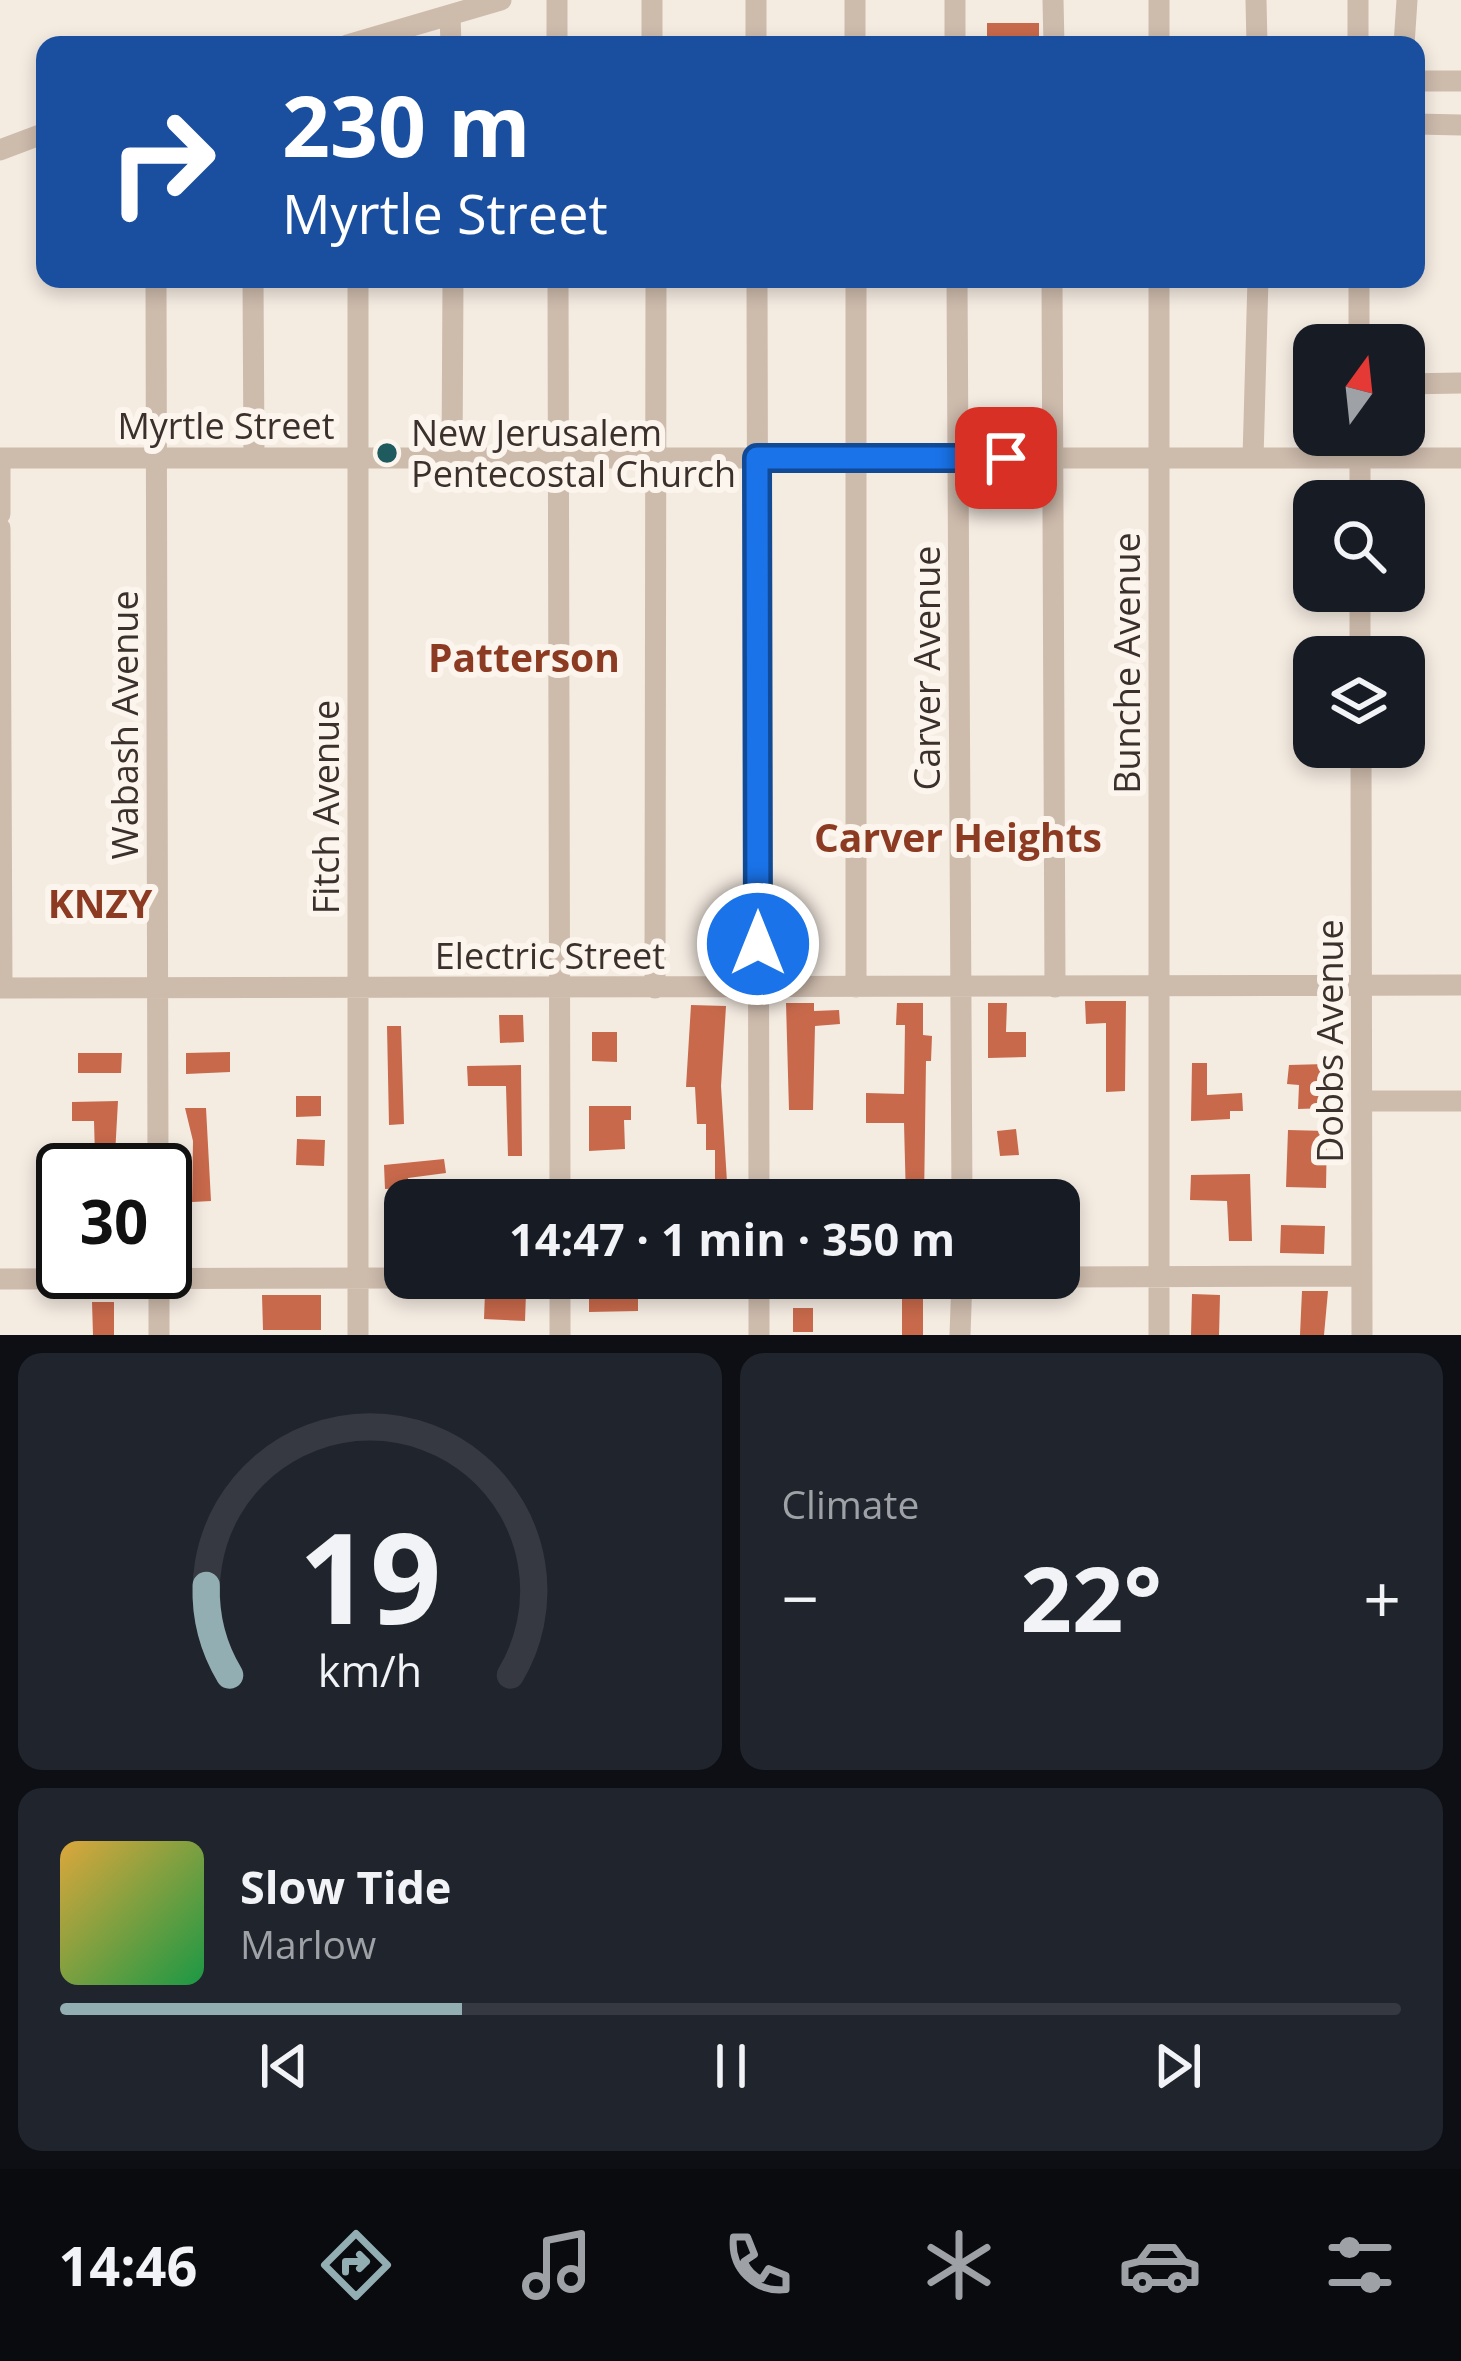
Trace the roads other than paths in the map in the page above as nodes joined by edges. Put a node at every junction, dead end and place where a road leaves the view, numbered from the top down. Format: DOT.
graph roads {
  1 [pos="501,0"];
  2 [pos="557,0"];
  3 [pos="652,0"];
  4 [pos="756,0"];
  5 [pos="855,0"];
  6 [pos="955,0"];
  7 [pos="1053,0"];
  8 [pos="1159,0"];
  9 [pos="1256,0"];
  10 [pos="1358,0"];
  11 [pos="1407,0"];
  12 [pos="450,15"];
  13 [pos="380,36"];
  14 [pos="451,36"];
  15 [pos="557,36"];
  16 [pos="652,36"];
  17 [pos="757,36"];
  18 [pos="855,36"];
  19 [pos="956,36"];
  20 [pos="1054,36"];
  21 [pos="1159,36"];
  22 [pos="1257,36"];
  23 [pos="1358,36"];
  24 [pos="1405,36"];
  25 [pos="1425,81"];
  26 [pos="1461,81"];
  27 [pos="1425,124"];
  28 [pos="1461,125"];
  29 [pos="36,136"];
  30 [pos="0,150"];
  31 [pos="156,288"];
  32 [pos="253,288"];
  33 [pos="358,288"];
  34 [pos="453,288"];
  35 [pos="558,288"];
  36 [pos="656,288"];
  37 [pos="757,288"];
  38 [pos="856,288"];
  39 [pos="957,288"];
  40 [pos="1052,288"];
  41 [pos="1159,288"];
  42 [pos="1258,288"];
  43 [pos="1359,288"];
  44 [pos="1359,324"];
  45 [pos="1461,383"];
  46 [pos="1425,384"];
  47 [pos="1293,454"];
  48 [pos="1425,454"];
  49 [pos="0,458"];
  50 [pos="157,458"];
  51 [pos="254,458"];
  52 [pos="358,458"];
  53 [pos="452,458"];
  54 [pos="558,458"];
  55 [pos="652,458"];
  56 [pos="757,458"];
  57 [pos="856,458"];
  58 [pos="958,458"];
  59 [pos="1054,458"];
  60 [pos="1159,458"];
  61 [pos="1253,458"];
  62 [pos="1461,458"];
  63 [pos="0,514"];
  64 [pos="0,528"];
  65 [pos="1360,768"];
  66 [pos="1461,985"];
  67 [pos="1159,986"];
  68 [pos="1361,986"];
  69 [pos="856,987"];
  70 [pos="961,987"];
  71 [pos="1055,987"];
  72 [pos="1,988"];
  73 [pos="560,988"];
  74 [pos="655,988"];
  75 [pos="758,988"];
  76 [pos="358,989"];
  77 [pos="158,990"];
  78 [pos="1362,1101"];
  79 [pos="1461,1101"];
  80 [pos="158,1143"];
  81 [pos="560,1179"];
  82 [pos="759,1179"];
  83 [pos="962,1179"];
  84 [pos="192,1275"];
  85 [pos="1159,1276"];
  86 [pos="1363,1276"];
  87 [pos="1080,1277"];
  88 [pos="36,1278"];
  89 [pos="358,1278"];
  90 [pos="384,1278"];
  91 [pos="0,1279"];
  92 [pos="159,1299"];
  93 [pos="560,1299"];
  94 [pos="759,1299"];
  95 [pos="961,1299"];
  96 [pos="159,1335"];
  97 [pos="358,1335"];
  98 [pos="560,1335"];
  99 [pos="759,1335"];
  100 [pos="960,1335"];
  101 [pos="1159,1335"];
  102 [pos="1362,1335"];
  1 -- 12 [label="street"];
  2 -- 15 [label="street"];
  3 -- 16 [label="street"];
  4 -- 17 [label="street"];
  5 -- 18 [label="street"];
  6 -- 19 [label="street"];
  7 -- 20 [label="street"];
  8 -- 21 [label="street"];
  9 -- 22 [label="street"];
  10 -- 23 [label="street"];
  11 -- 24 [label="street"];
  12 -- 13 [label="street"];
  12 -- 14 [label="street"];
  25 -- 26 [label="street"];
  27 -- 28 [label="street"];
  29 -- 30 [label="street"];
  31 -- 50 [label="street, Wabash Avenue"];
  32 -- 51 [label="street"];
  33 -- 52 [label="street, Fitch Avenue"];
  34 -- 53 [label="street"];
  35 -- 54 [label="street"];
  36 -- 55 [label="street"];
  37 -- 56 [label="street"];
  38 -- 57 [label="street"];
  39 -- 58 [label="street, Carver Avenue"];
  40 -- 59 [label="street"];
  41 -- 60 [label="street, Bunche Avenue"];
  42 -- 61 [label="street"];
  43 -- 44 [label="street"];
  45 -- 46 [label="street"];
  47 -- 61 [label="street, Myrtle Street"];
  48 -- 62 [label="street, Myrtle Street"];
  49 -- 50 [label="street, Myrtle Street"];
  49 -- 63 [label="street"];
  50 -- 51 [label="street, Myrtle Street"];
  50 -- 77 [label="street, Wabash Avenue"];
  51 -- 52 [label="street, Myrtle Street"];
  52 -- 53 [label="street, Myrtle Street"];
  52 -- 76 [label="street, Fitch Avenue"];
  53 -- 54 [label="street, Myrtle Street"];
  54 -- 55 [label="street, Myrtle Street"];
  54 -- 73 [label="street"];
  55 -- 56 [label="street, Myrtle Street"];
  55 -- 74 [label="street"];
  56 -- 57 [label="street, Myrtle Street"];
  56 -- 75 [label="street"];
  57 -- 58 [label="street, Myrtle Street"];
  57 -- 69 [label="street"];
  58 -- 59 [label="street, Myrtle Street"];
  58 -- 70 [label="street, Carver Avenue"];
  59 -- 60 [label="street, Myrtle Street"];
  59 -- 71 [label="street"];
  60 -- 61 [label="street, Myrtle Street"];
  60 -- 67 [label="street, Bunche Avenue"];
  64 -- 72 [label="street"];
  65 -- 68 [label="street, Dobbs Avenue"];
  66 -- 68 [label="street, Electric Street"];
  67 -- 68 [label="street, Electric Street"];
  67 -- 71 [label="street, Electric Street"];
  67 -- 85 [label="street, Bunche Avenue"];
  68 -- 78 [label="street, Dobbs Avenue"];
  69 -- 70 [label="street, Electric Street"];
  69 -- 75 [label="street, Electric Street"];
  70 -- 71 [label="street, Electric Street"];
  70 -- 83 [label="street, Carver Avenue"];
  72 -- 77 [label="street, Electric Street"];
  73 -- 74 [label="street, Electric Street"];
  73 -- 76 [label="street, Electric Street"];
  73 -- 81 [label="street"];
  74 -- 75 [label="street, Electric Street"];
  75 -- 82 [label="street"];
  76 -- 77 [label="street, Electric Street"];
  76 -- 89 [label="street, Fitch Avenue"];
  77 -- 80 [label="street, Wabash Avenue"];
  78 -- 79 [label="street"];
  78 -- 86 [label="street, Dobbs Avenue"];
  84 -- 89 [label="street"];
  85 -- 86 [label="street"];
  85 -- 87 [label="street"];
  85 -- 101 [label="street, Bunche Avenue"];
  86 -- 102 [label="street, Dobbs Avenue"];
  88 -- 91 [label="street"];
  89 -- 90 [label="street"];
  89 -- 97 [label="street, Fitch Avenue"];
  92 -- 96 [label="street"];
  93 -- 98 [label="street"];
  94 -- 99 [label="street"];
  95 -- 100 [label="street"];
}
